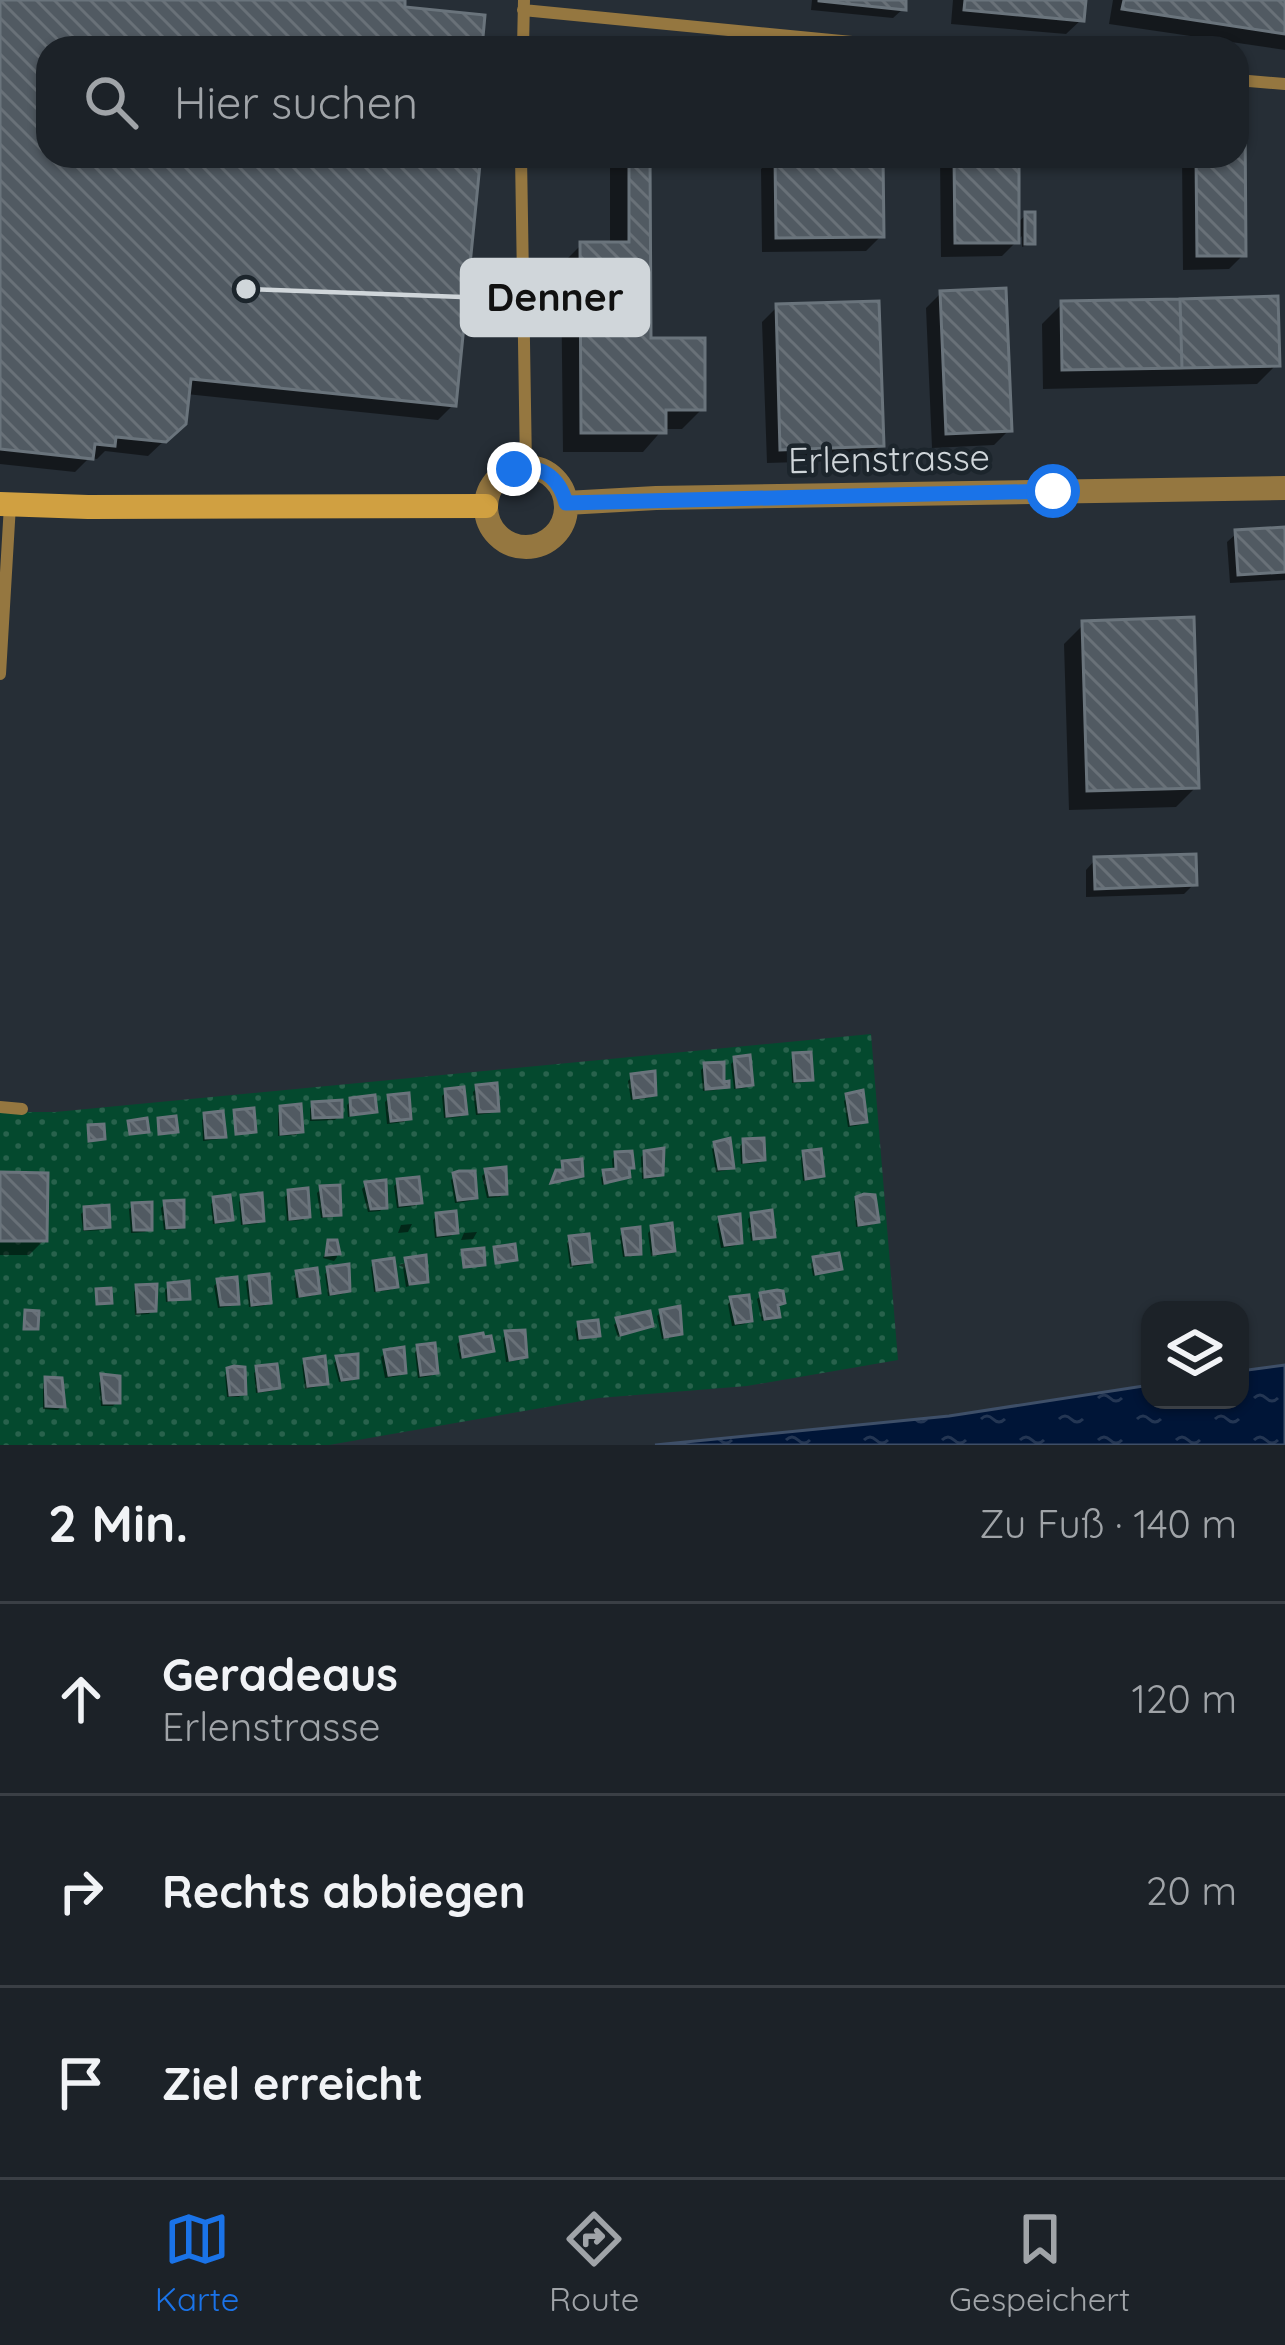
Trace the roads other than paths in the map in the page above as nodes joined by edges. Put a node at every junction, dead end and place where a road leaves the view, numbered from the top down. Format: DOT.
graph roads {
  1 [pos="523,5"];
  2 [pos="523,36"];
  3 [pos="805,36"];
  4 [pos="1249,81"];
  5 [pos="1285,84"];
  6 [pos="521,168"];
  7 [pos="526,466"];
  8 [pos="1285,488"];
  9 [pos="566,503"];
  10 [pos="5,504"];
  11 [pos="486,506"];
  12 [pos="0,674"];
  13 [pos="0,1107"];
  14 [pos="22,1109"];
  1 -- 2 [label="lane"];
  1 -- 3 [label="lane"];
  4 -- 5 [label="lane"];
  6 -- 7 [label="lane"];
  7 -- 9 [label="street"];
  7 -- 11 [label="street"];
  8 -- 9 [label="street, Erlenstrasse"];
  9 -- 11 [label="street"];
  10 -- 11 [label="street"];
  10 -- 12 [label="lane"];
  13 -- 14 [label="lane"];
}
